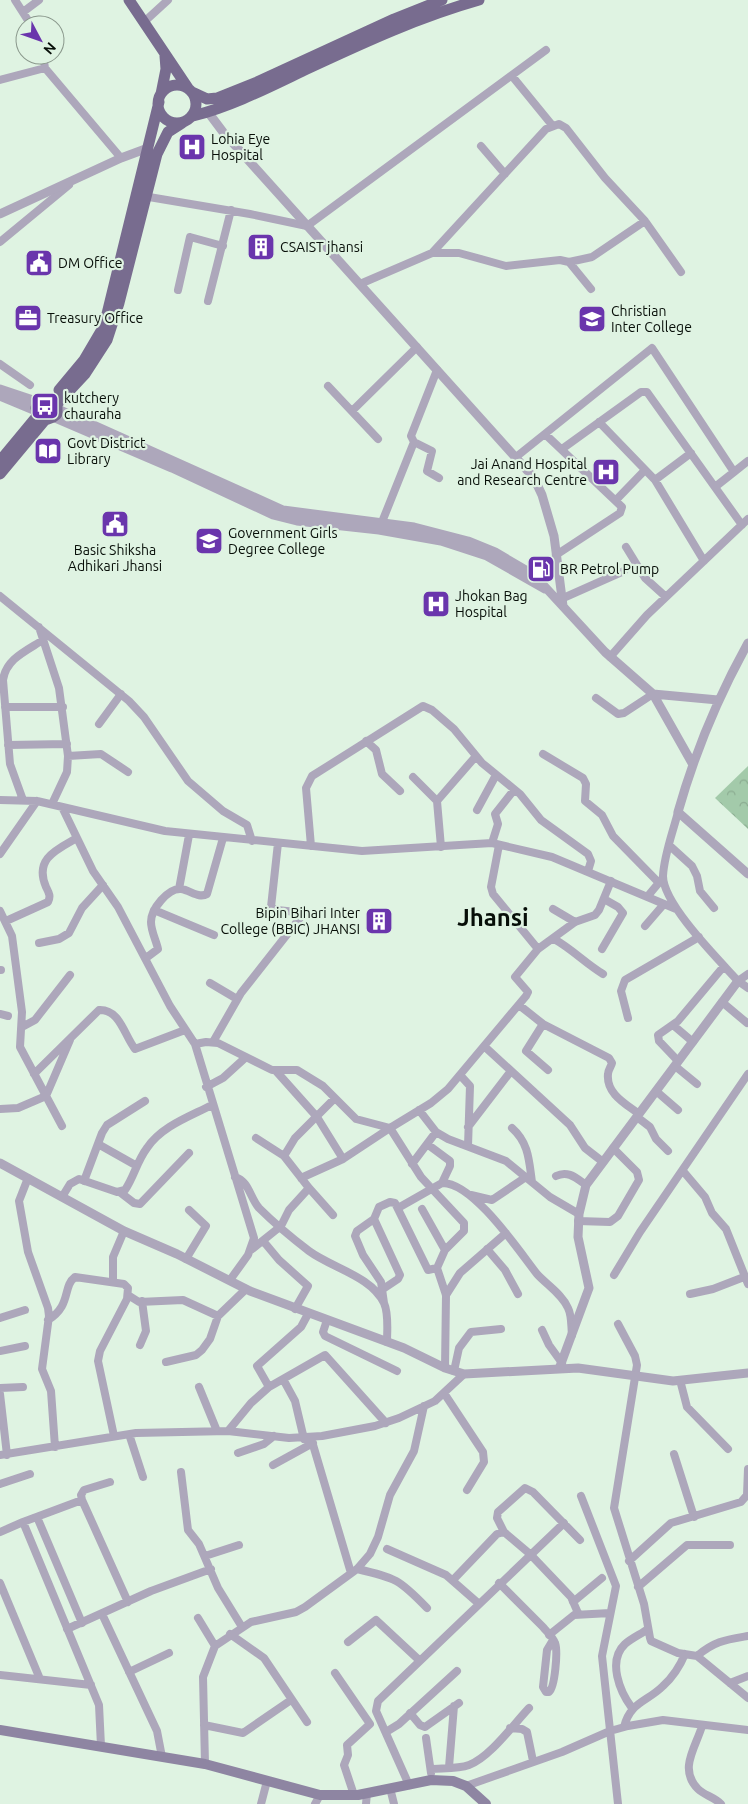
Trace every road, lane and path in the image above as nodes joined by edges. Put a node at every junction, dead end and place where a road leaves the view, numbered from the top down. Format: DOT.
graph roads {
  1 [pos="15,0"];
  2 [pos="39,0"];
  3 [pos="129,0"];
  4 [pos="168,0"];
  5 [pos="442,0"];
  6 [pos="479,0"];
  7 [pos="23,12"];
  8 [pos="25,15"];
  9 [pos="144,22"];
  10 [pos="546,50"];
  11 [pos="165,55"];
  12 [pos="45,65"];
  13 [pos="45,68"];
  14 [pos="512,76"];
  15 [pos="0,80"];
  16 [pos="190,90"];
  17 [pos="159,99"];
  18 [pos="208,112"];
  19 [pos="193,116"];
  20 [pos="182,123"];
  21 [pos="552,125"];
  22 [pos="481,146"];
  23 [pos="148,148"];
  24 [pos="121,158"];
  25 [pos="505,174"];
  26 [pos="72,182"];
  27 [pos="141,196"];
  28 [pos="231,210"];
  29 [pos="0,214"];
  30 [pos="645,221"];
  31 [pos="307,226"];
  32 [pos="0,242"];
  33 [pos="223,246"];
  34 [pos="432,252"];
  35 [pos="570,262"];
  36 [pos="681,272"];
  37 [pos="360,284"];
  38 [pos="591,289"];
  39 [pos="178,290"];
  40 [pos="208,301"];
  41 [pos="417,347"];
  42 [pos="0,364"];
  43 [pos="438,370"];
  44 [pos="30,385"];
  45 [pos="328,386"];
  46 [pos="0,389"];
  47 [pos="0,396"];
  48 [pos="47,410"];
  49 [pos="352,411"];
  50 [pos="599,422"];
  51 [pos="545,434"];
  52 [pos="378,438"];
  53 [pos="414,442"];
  54 [pos="562,449"];
  55 [pos="691,453"];
  56 [pos="516,457"];
  57 [pos="0,461"];
  58 [pos="748,461"];
  59 [pos="645,470"];
  60 [pos="734,472"];
  61 [pos="0,474"];
  62 [pos="440,478"];
  63 [pos="655,480"];
  64 [pos="715,487"];
  65 [pos="617,499"];
  66 [pos="748,518"];
  67 [pos="382,522"];
  68 [pos="742,524"];
  69 [pos="626,547"];
  70 [pos="556,555"];
  71 [pos="704,561"];
  72 [pos="624,571"];
  73 [pos="548,590"];
  74 [pos="0,596"];
  75 [pos="666,597"];
  76 [pos="562,603"];
  77 [pos="39,627"];
  78 [pos="43,640"];
  79 [pos="747,647"];
  80 [pos="610,657"];
  81 [pos="2,693"];
  82 [pos="121,694"];
  83 [pos="653,694"];
  84 [pos="596,698"];
  85 [pos="718,700"];
  86 [pos="5,707"];
  87 [pos="63,707"];
  88 [pos="99,724"];
  89 [pos="366,741"];
  90 [pos="67,744"];
  91 [pos="8,745"];
  92 [pos="543,754"];
  93 [pos="68,756"];
  94 [pos="476,756"];
  95 [pos="692,763"];
  96 [pos="0,764"];
  97 [pos="10,764"];
  98 [pos="128,772"];
  99 [pos="496,776"];
  100 [pos="413,777"];
  101 [pos="514,790"];
  102 [pos="400,791"];
  103 [pos="0,800"];
  104 [pos="23,800"];
  105 [pos="437,800"];
  106 [pos="37,801"];
  107 [pos="52,804"];
  108 [pos="62,807"];
  109 [pos="477,810"];
  110 [pos="678,812"];
  111 [pos="189,834"];
  112 [pos="77,838"];
  113 [pos="223,838"];
  114 [pos="252,841"];
  115 [pos="278,843"];
  116 [pos="496,844"];
  117 [pos="312,846"];
  118 [pos="670,846"];
  119 [pos="441,847"];
  120 [pos="0,854"];
  121 [pos="588,872"];
  122 [pos="748,874"];
  123 [pos="661,880"];
  124 [pos="611,882"];
  125 [pos="103,885"];
  126 [pos="179,889"];
  127 [pos="647,897"];
  128 [pos="604,900"];
  129 [pos="664,904"];
  130 [pos="714,908"];
  131 [pos="552,909"];
  132 [pos="676,909"];
  133 [pos="154,910"];
  134 [pos="0,911"];
  135 [pos="6,921"];
  136 [pos="575,922"];
  137 [pos="645,926"];
  138 [pos="214,935"];
  139 [pos="699,936"];
  140 [pos="554,939"];
  141 [pos="39,943"];
  142 [pos="538,949"];
  143 [pos="602,949"];
  144 [pos="146,958"];
  145 [pos="724,966"];
  146 [pos="603,974"];
  147 [pos="748,974"];
  148 [pos="70,975"];
  149 [pos="738,981"];
  150 [pos="210,983"];
  151 [pos="748,988"];
  152 [pos="237,999"];
  153 [pos="722,1002"];
  154 [pos="519,1005"];
  155 [pos="628,1018"];
  156 [pos="747,1023"];
  157 [pos="543,1024"];
  158 [pos="673,1025"];
  159 [pos="22,1027"];
  160 [pos="185,1030"];
  161 [pos="72,1036"];
  162 [pos="213,1042"];
  163 [pos="693,1042"];
  164 [pos="194,1044"];
  165 [pos="484,1046"];
  166 [pos="245,1058"];
  167 [pos="677,1064"];
  168 [pos="276,1070"];
  169 [pos="548,1070"];
  170 [pos="512,1071"];
  171 [pos="34,1074"];
  172 [pos="748,1074"];
  173 [pos="460,1075"];
  174 [pos="697,1084"];
  175 [pos="206,1087"];
  176 [pos="656,1091"];
  177 [pos="46,1096"];
  178 [pos="334,1099"];
  179 [pos="145,1101"];
  180 [pos="212,1105"];
  181 [pos="0,1109"];
  182 [pos="419,1110"];
  183 [pos="678,1110"];
  184 [pos="638,1116"];
  185 [pos="316,1117"];
  186 [pos="62,1126"];
  187 [pos="468,1127"];
  188 [pos="390,1128"];
  189 [pos="512,1128"];
  190 [pos="436,1132"];
  191 [pos="256,1138"];
  192 [pos="98,1144"];
  193 [pos="427,1144"];
  194 [pos="468,1146"];
  195 [pos="613,1148"];
  196 [pos="668,1151"];
  197 [pos="189,1153"];
  198 [pos="284,1156"];
  199 [pos="343,1159"];
  200 [pos="603,1162"];
  201 [pos="0,1163"];
  202 [pos="412,1164"];
  203 [pos="137,1166"];
  204 [pos="683,1171"];
  205 [pos="556,1176"];
  206 [pos="235,1177"];
  207 [pos="28,1178"];
  208 [pos="301,1178"];
  209 [pos="529,1179"];
  210 [pos="84,1181"];
  211 [pos="442,1183"];
  212 [pos="586,1184"];
  213 [pos="309,1188"];
  214 [pos="431,1190"];
  215 [pos="121,1193"];
  216 [pos="468,1194"];
  217 [pos="62,1196"];
  218 [pos="398,1208"];
  219 [pos="422,1209"];
  220 [pos="190,1210"];
  221 [pos="333,1215"];
  222 [pos="578,1217"];
  223 [pos="374,1219"];
  224 [pos="281,1226"];
  225 [pos="124,1231"];
  226 [pos="506,1233"];
  227 [pos="264,1242"];
  228 [pos="488,1249"];
  229 [pos="251,1250"];
  230 [pos="445,1250"];
  231 [pos="186,1259"];
  232 [pos="437,1268"];
  233 [pos="614,1275"];
  234 [pos="230,1280"];
  235 [pos="746,1280"];
  236 [pos="113,1282"];
  237 [pos="383,1288"];
  238 [pos="246,1289"];
  239 [pos="446,1294"];
  240 [pos="518,1294"];
  241 [pos="690,1294"];
  242 [pos="128,1295"];
  243 [pos="142,1301"];
  244 [pos="384,1303"];
  245 [pos="295,1309"];
  246 [pos="25,1310"];
  247 [pos="308,1314"];
  248 [pos="218,1316"];
  249 [pos="0,1318"];
  250 [pos="48,1320"];
  251 [pos="326,1320"];
  252 [pos="618,1324"];
  253 [pos="501,1329"];
  254 [pos="542,1330"];
  255 [pos="572,1337"];
  256 [pos="387,1342"];
  257 [pos="140,1345"];
  258 [pos="25,1346"];
  259 [pos="0,1351"];
  260 [pos="166,1362"];
  261 [pos="560,1366"];
  262 [pos="449,1369"];
  263 [pos="397,1370"];
  264 [pos="748,1373"];
  265 [pos="464,1374"];
  266 [pos="635,1376"];
  267 [pos="283,1379"];
  268 [pos="680,1380"];
  269 [pos="23,1387"];
  270 [pos="199,1387"];
  271 [pos="269,1387"];
  272 [pos="0,1388"];
  273 [pos="444,1393"];
  274 [pos="0,1394"];
  275 [pos="424,1406"];
  276 [pos="386,1423"];
  277 [pos="217,1431"];
  278 [pos="228,1431"];
  279 [pos="129,1434"];
  280 [pos="114,1436"];
  281 [pos="274,1436"];
  282 [pos="309,1440"];
  283 [pos="55,1447"];
  284 [pos="728,1449"];
  285 [pos="238,1453"];
  286 [pos="674,1454"];
  287 [pos="4,1455"];
  288 [pos="272,1464"];
  289 [pos="748,1469"];
  290 [pos="181,1472"];
  291 [pos="30,1474"];
  292 [pos="143,1477"];
  293 [pos="110,1482"];
  294 [pos="0,1484"];
  295 [pos="467,1490"];
  296 [pos="581,1496"];
  297 [pos="746,1499"];
  298 [pos="82,1500"];
  299 [pos="37,1517"];
  300 [pos="694,1517"];
  301 [pos="23,1522"];
  302 [pos="564,1523"];
  303 [pos="0,1532"];
  304 [pos="504,1532"];
  305 [pos="580,1540"];
  306 [pos="239,1545"];
  307 [pos="730,1545"];
  308 [pos="387,1549"];
  309 [pos="530,1554"];
  310 [pos="205,1556"];
  311 [pos="629,1561"];
  312 [pos="210,1569"];
  313 [pos="354,1571"];
  314 [pos="602,1578"];
  315 [pos="453,1580"];
  316 [pos="0,1583"];
  317 [pos="499,1583"];
  318 [pos="638,1587"];
  319 [pos="128,1602"];
  320 [pos="574,1602"];
  321 [pos="478,1603"];
  322 [pos="427,1608"];
  323 [pos="610,1613"];
  324 [pos="102,1614"];
  325 [pos="578,1614"];
  326 [pos="198,1618"];
  327 [pos="82,1623"];
  328 [pos="242,1627"];
  329 [pos="67,1629"];
  330 [pos="648,1629"];
  331 [pos="230,1634"];
  332 [pos="748,1636"];
  333 [pos="551,1637"];
  334 [pos="348,1642"];
  335 [pos="215,1646"];
  336 [pos="169,1653"];
  337 [pos="685,1654"];
  338 [pos="697,1656"];
  339 [pos="420,1660"];
  340 [pos="457,1671"];
  341 [pos="129,1672"];
  342 [pos="335,1673"];
  343 [pos="0,1675"];
  344 [pos="748,1676"];
  345 [pos="40,1679"];
  346 [pos="730,1683"];
  347 [pos="91,1685"];
  348 [pos="748,1698"];
  349 [pos="291,1700"];
  350 [pos="528,1708"];
  351 [pos="632,1708"];
  352 [pos="410,1713"];
  353 [pos="307,1722"];
  354 [pos="204,1725"];
  355 [pos="702,1726"];
  356 [pos="624,1727"];
  357 [pos="510,1728"];
  358 [pos="0,1730"];
  359 [pos="748,1730"];
  360 [pos="610,1731"];
  361 [pos="386,1732"];
  362 [pos="426,1738"];
  363 [pos="101,1746"];
  364 [pos="162,1757"];
  365 [pos="533,1761"];
  366 [pos="205,1764"];
  367 [pos="449,1768"];
  368 [pos="431,1769"];
  369 [pos="431,1780"];
  370 [pos="268,1781"];
  371 [pos="409,1784"];
  372 [pos="466,1786"];
  373 [pos="390,1788"];
  374 [pos="354,1795"];
  375 [pos="317,1799"];
  376 [pos="367,1799"];
  377 [pos="261,1804"];
  378 [pos="394,1804"];
  379 [pos="486,1804"];
  380 [pos="618,1804"];
  381 [pos="721,1804"];
  1 -- 7 [label="street"];
  2 -- 7 [label="street"];
  3 -- 9 [label="main road"];
  4 -- 9 [label="street"];
  5 -- 16 [label="main road"];
  6 -- 18 [label="main road"];
  7 -- 8 [label="street"];
  9 -- 11 [label="main road"];
  10 -- 14 [label="street"];
  11 -- 16 [label="main road"];
  11 -- 17 [label="main road"];
  12 -- 13 [label="street"];
  13 -- 15 [label="street"];
  13 -- 24 [label="street"];
  14 -- 21 [label="street"];
  14 -- 31 [label="street"];
  16 -- 17 [label="main road"];
  16 -- 19 [label="main road"];
  17 -- 20 [label="main road"];
  17 -- 23 [label="main road"];
  18 -- 19 [label="main road"];
  18 -- 31 [label="street"];
  19 -- 20 [label="main road"];
  20 -- 27 [label="main road"];
  21 -- 25 [label="street"];
  21 -- 30 [label="street"];
  22 -- 25 [label="street"];
  23 -- 24 [label="street"];
  23 -- 27 [label="main road"];
  24 -- 26 [label="street"];
  25 -- 34 [label="street"];
  26 -- 29 [label="street"];
  26 -- 32 [label="street"];
  27 -- 28 [label="street"];
  27 -- 48 [label="main road"];
  28 -- 31 [label="street"];
  28 -- 33 [label="street"];
  30 -- 35 [label="street"];
  30 -- 36 [label="street"];
  31 -- 37 [label="street"];
  33 -- 39 [label="street"];
  33 -- 40 [label="street"];
  34 -- 35 [label="street"];
  34 -- 37 [label="street"];
  35 -- 38 [label="street"];
  37 -- 41 [label="street"];
  41 -- 43 [label="street"];
  41 -- 49 [label="street"];
  42 -- 44 [label="street"];
  43 -- 53 [label="street"];
  43 -- 56 [label="street"];
  45 -- 49 [label="street"];
  46 -- 48 [label="street"];
  47 -- 48 [label="street"];
  48 -- 57 [label="main road"];
  48 -- 61 [label="main road"];
  48 -- 67 [label="street"];
  48 -- 73 [label="street"];
  49 -- 52 [label="street"];
  50 -- 54 [label="street"];
  50 -- 55 [label="street"];
  50 -- 59 [label="street"];
  51 -- 54 [label="street"];
  51 -- 56 [label="street"];
  51 -- 60 [label="street"];
  53 -- 62 [label="street"];
  53 -- 67 [label="street"];
  54 -- 65 [label="street"];
  55 -- 63 [label="street"];
  55 -- 64 [label="street"];
  56 -- 70 [label="street"];
  58 -- 60 [label="street"];
  59 -- 63 [label="street"];
  59 -- 65 [label="street"];
  60 -- 64 [label="street"];
  63 -- 71 [label="street"];
  64 -- 68 [label="street"];
  65 -- 70 [label="street"];
  66 -- 68 [label="street"];
  67 -- 73 [label="street"];
  68 -- 71 [label="street"];
  69 -- 75 [label="street"];
  70 -- 76 [label="street"];
  71 -- 75 [label="street"];
  72 -- 76 [label="street"];
  73 -- 76 [label="street"];
  74 -- 77 [label="street"];
  75 -- 80 [label="street"];
  76 -- 80 [label="street"];
  77 -- 78 [label="street"];
  77 -- 82 [label="street"];
  78 -- 81 [label="street"];
  78 -- 87 [label="street"];
  79 -- 85 [label="street"];
  80 -- 83 [label="street"];
  81 -- 86 [label="street"];
  82 -- 88 [label="street"];
  82 -- 114 [label="street"];
  83 -- 84 [label="street"];
  83 -- 85 [label="street"];
  83 -- 95 [label="street"];
  85 -- 95 [label="street"];
  86 -- 87 [label="street"];
  86 -- 91 [label="street"];
  87 -- 90 [label="street"];
  89 -- 94 [label="street"];
  89 -- 102 [label="street"];
  89 -- 117 [label="street"];
  90 -- 91 [label="street"];
  90 -- 93 [label="street"];
  91 -- 97 [label="street"];
  92 -- 123 [label="street"];
  93 -- 98 [label="street"];
  93 -- 107 [label="street"];
  94 -- 99 [label="street"];
  94 -- 105 [label="street"];
  95 -- 110 [label="street"];
  96 -- 97 [label="street"];
  97 -- 104 [label="street"];
  99 -- 101 [label="street"];
  99 -- 109 [label="street"];
  100 -- 105 [label="street"];
  101 -- 116 [label="street"];
  101 -- 121 [label="street"];
  103 -- 104 [label="street"];
  104 -- 106 [label="street"];
  105 -- 119 [label="street"];
  106 -- 107 [label="street"];
  106 -- 120 [label="street"];
  107 -- 108 [label="street"];
  108 -- 111 [label="street"];
  108 -- 112 [label="street"];
  110 -- 118 [label="street"];
  110 -- 122 [label="street"];
  111 -- 113 [label="street"];
  111 -- 126 [label="street"];
  112 -- 125 [label="street"];
  112 -- 135 [label="street"];
  113 -- 114 [label="street"];
  113 -- 126 [label="street"];
  114 -- 115 [label="street"];
  115 -- 117 [label="street"];
  115 -- 152 [label="street"];
  116 -- 119 [label="street"];
  116 -- 121 [label="street"];
  116 -- 142 [label="street"];
  117 -- 119 [label="street"];
  118 -- 123 [label="street"];
  118 -- 130 [label="street"];
  121 -- 124 [label="street"];
  123 -- 127 [label="street"];
  123 -- 132 [label="street"];
  124 -- 127 [label="street"];
  124 -- 128 [label="street"];
  125 -- 141 [label="street"];
  125 -- 144 [label="street"];
  126 -- 133 [label="street"];
  127 -- 129 [label="street"];
  128 -- 136 [label="street"];
  128 -- 143 [label="street"];
  129 -- 132 [label="street"];
  129 -- 137 [label="street"];
  131 -- 136 [label="street"];
  132 -- 139 [label="street"];
  133 -- 138 [label="street"];
  133 -- 144 [label="street"];
  134 -- 135 [label="street"];
  135 -- 159 [label="street"];
  136 -- 140 [label="street"];
  139 -- 145 [label="street"];
  139 -- 155 [label="street"];
  140 -- 142 [label="street"];
  140 -- 146 [label="street"];
  142 -- 154 [label="street"];
  144 -- 160 [label="street"];
  145 -- 149 [label="street"];
  145 -- 158 [label="street"];
  147 -- 149 [label="street"];
  148 -- 159 [label="street"];
  149 -- 151 [label="street"];
  149 -- 153 [label="street"];
  150 -- 152 [label="street"];
  152 -- 162 [label="street"];
  153 -- 156 [label="street"];
  153 -- 163 [label="street"];
  154 -- 157 [label="street"];
  154 -- 165 [label="street"];
  157 -- 169 [label="street"];
  157 -- 184 [label="street"];
  158 -- 163 [label="street"];
  158 -- 167 [label="street"];
  159 -- 171 [label="street"];
  160 -- 161 [label="street"];
  160 -- 164 [label="street"];
  161 -- 171 [label="street"];
  161 -- 177 [label="street"];
  162 -- 164 [label="street"];
  162 -- 166 [label="street"];
  163 -- 167 [label="street"];
  164 -- 175 [label="street"];
  165 -- 170 [label="street"];
  165 -- 173 [label="street"];
  166 -- 168 [label="street"];
  166 -- 175 [label="street"];
  167 -- 174 [label="street"];
  167 -- 176 [label="street"];
  168 -- 178 [label="street"];
  168 -- 185 [label="street"];
  170 -- 187 [label="street"];
  170 -- 200 [label="street"];
  171 -- 177 [label="street"];
  172 -- 204 [label="street"];
  173 -- 182 [label="street"];
  173 -- 187 [label="street"];
  175 -- 180 [label="street"];
  176 -- 183 [label="street"];
  176 -- 184 [label="street"];
  177 -- 181 [label="street"];
  177 -- 186 [label="street"];
  178 -- 185 [label="street"];
  178 -- 188 [label="street"];
  179 -- 192 [label="street"];
  180 -- 203 [label="street"];
  180 -- 206 [label="street"];
  182 -- 188 [label="street"];
  182 -- 190 [label="street"];
  184 -- 195 [label="street"];
  184 -- 196 [label="street"];
  185 -- 198 [label="street"];
  185 -- 199 [label="street"];
  187 -- 194 [label="street"];
  188 -- 199 [label="street"];
  188 -- 202 [label="street"];
  189 -- 209 [label="street"];
  190 -- 193 [label="street"];
  190 -- 194 [label="street"];
  191 -- 198 [label="street"];
  192 -- 203 [label="street"];
  192 -- 210 [label="street"];
  193 -- 202 [label="street"];
  193 -- 211 [label="street"];
  194 -- 209 [label="street"];
  195 -- 200 [label="street"];
  195 -- 222 [label="street"];
  197 -- 215 [label="street"];
  198 -- 208 [label="street"];
  199 -- 208 [label="street"];
  200 -- 212 [label="street"];
  201 -- 207 [label="street"];
  202 -- 214 [label="street"];
  203 -- 215 [label="street"];
  204 -- 233 [label="street"];
  204 -- 235 [label="street"];
  205 -- 212 [label="street"];
  206 -- 224 [label="street"];
  206 -- 229 [label="street"];
  207 -- 217 [label="street"];
  207 -- 250 [label="street"];
  208 -- 213 [label="street"];
  209 -- 216 [label="street"];
  209 -- 222 [label="street"];
  210 -- 215 [label="street"];
  210 -- 217 [label="street"];
  211 -- 214 [label="street"];
  211 -- 216 [label="street"];
  212 -- 222 [label="street"];
  213 -- 221 [label="street"];
  213 -- 224 [label="street"];
  214 -- 218 [label="street"];
  214 -- 230 [label="street"];
  216 -- 226 [label="street"];
  217 -- 225 [label="street"];
  218 -- 223 [label="street"];
  218 -- 232 [label="street"];
  219 -- 230 [label="street"];
  220 -- 231 [label="street"];
  222 -- 255 [label="street"];
  223 -- 237 [label="street"];
  223 -- 237 [label="street"];
  224 -- 227 [label="street"];
  224 -- 244 [label="street"];
  225 -- 231 [label="street"];
  225 -- 236 [label="street"];
  226 -- 228 [label="street"];
  226 -- 255 [label="street"];
  227 -- 229 [label="street"];
  227 -- 245 [label="street"];
  228 -- 239 [label="street"];
  228 -- 240 [label="street"];
  229 -- 234 [label="street"];
  230 -- 232 [label="street"];
  231 -- 234 [label="street"];
  232 -- 239 [label="street"];
  234 -- 238 [label="street"];
  235 -- 241 [label="street"];
  236 -- 242 [label="street"];
  236 -- 250 [label="street"];
  237 -- 244 [label="street"];
  238 -- 245 [label="street"];
  238 -- 248 [label="street"];
  239 -- 262 [label="street"];
  242 -- 243 [label="street"];
  242 -- 280 [label="street"];
  243 -- 248 [label="street"];
  243 -- 257 [label="street"];
  244 -- 256 [label="street"];
  245 -- 247 [label="street"];
  246 -- 249 [label="street"];
  247 -- 251 [label="street"];
  247 -- 271 [label="street"];
  248 -- 260 [label="street"];
  250 -- 283 [label="street"];
  251 -- 256 [label="street"];
  251 -- 263 [label="street"];
  252 -- 266 [label="street"];
  253 -- 262 [label="street"];
  254 -- 261 [label="street"];
  255 -- 261 [label="street"];
  256 -- 262 [label="street"];
  258 -- 259 [label="street"];
  261 -- 265 [label="street"];
  261 -- 266 [label="street"];
  262 -- 265 [label="street"];
  264 -- 268 [label="street"];
  265 -- 273 [label="street"];
  266 -- 268 [label="street"];
  266 -- 311 [label="street"];
  267 -- 271 [label="street"];
  267 -- 276 [label="street"];
  267 -- 282 [label="street"];
  268 -- 284 [label="street"];
  269 -- 272 [label="street"];
  270 -- 277 [label="street"];
  271 -- 278 [label="street"];
  273 -- 275 [label="street"];
  273 -- 295 [label="street"];
  274 -- 287 [label="street"];
  275 -- 276 [label="street"];
  275 -- 313 [label="street"];
  276 -- 282 [label="street"];
  277 -- 278 [label="street"];
  277 -- 279 [label="street"];
  278 -- 281 [label="street"];
  279 -- 280 [label="street"];
  279 -- 292 [label="street"];
  280 -- 283 [label="street"];
  281 -- 282 [label="street"];
  281 -- 285 [label="street"];
  282 -- 288 [label="street"];
  282 -- 313 [label="street"];
  283 -- 287 [label="street"];
  286 -- 300 [label="street"];
  289 -- 297 [label="street"];
  290 -- 310 [label="street"];
  291 -- 294 [label="street"];
  293 -- 298 [label="street"];
  296 -- 323 [label="street"];
  297 -- 300 [label="street"];
  298 -- 299 [label="street"];
  298 -- 319 [label="street"];
  299 -- 301 [label="street"];
  299 -- 327 [label="street"];
  300 -- 311 [label="street"];
  301 -- 303 [label="street"];
  301 -- 329 [label="street"];
  302 -- 304 [label="street"];
  302 -- 305 [label="street"];
  302 -- 309 [label="street"];
  304 -- 309 [label="street"];
  304 -- 315 [label="street"];
  306 -- 310 [label="street"];
  307 -- 318 [label="street"];
  308 -- 315 [label="street"];
  309 -- 317 [label="street"];
  309 -- 320 [label="street"];
  310 -- 312 [label="street"];
  311 -- 318 [label="street"];
  312 -- 319 [label="street"];
  312 -- 328 [label="street"];
  313 -- 322 [label="street"];
  313 -- 328 [label="street"];
  314 -- 320 [label="street"];
  315 -- 321 [label="street"];
  316 -- 345 [label="street"];
  317 -- 321 [label="street"];
  317 -- 333 [label="street"];
  318 -- 330 [label="street"];
  319 -- 324 [label="street"];
  320 -- 325 [label="street"];
  321 -- 339 [label="street"];
  323 -- 325 [label="street"];
  323 -- 360 [label="street"];
  324 -- 327 [label="street"];
  324 -- 341 [label="street"];
  325 -- 333 [label="street"];
  326 -- 335 [label="street"];
  327 -- 329 [label="street"];
  328 -- 331 [label="street"];
  329 -- 347 [label="street"];
  330 -- 337 [label="street"];
  330 -- 351 [label="street"];
  331 -- 335 [label="street"];
  331 -- 349 [label="street"];
  332 -- 338 [label="street"];
  333 -- 333 [label="street"];
  334 -- 339 [label="street"];
  335 -- 354 [label="street"];
  336 -- 341 [label="street"];
  337 -- 338 [label="street"];
  337 -- 351 [label="street"];
  338 -- 346 [label="street"];
  339 -- 361 [label="street"];
  340 -- 352 [label="street"];
  341 -- 364 [label="street"];
  342 -- 374 [label="street"];
  343 -- 345 [label="street"];
  344 -- 346 [label="street"];
  345 -- 347 [label="street"];
  346 -- 348 [label="street"];
  347 -- 363 [label="street"];
  349 -- 353 [label="street"];
  349 -- 354 [label="street"];
  350 -- 357 [label="street"];
  351 -- 356 [label="street"];
  352 -- 361 [label="street"];
  352 -- 367 [label="street"];
  354 -- 366 [label="street"];
  355 -- 356 [label="street"];
  355 -- 359 [label="street"];
  355 -- 381 [label="street"];
  356 -- 360 [label="street"];
  357 -- 365 [label="street"];
  357 -- 367 [label="street"];
  358 -- 363 [label="main road"];
  360 -- 365 [label="street"];
  360 -- 380 [label="street"];
  361 -- 371 [label="street"];
  362 -- 368 [label="street"];
  363 -- 364 [label="main road"];
  364 -- 366 [label="main road"];
  365 -- 372 [label="street"];
  366 -- 370 [label="main road"];
  367 -- 368 [label="street"];
  368 -- 369 [label="street"];
  369 -- 371 [label="main road"];
  369 -- 372 [label="main road"];
  370 -- 375 [label="main road"];
  370 -- 377 [label="street"];
  371 -- 373 [label="main road"];
  372 -- 379 [label="main road"];
  373 -- 376 [label="main road"];
  373 -- 378 [label="street"];
  374 -- 375 [label="main road"];
  374 -- 376 [label="main road"];
}
